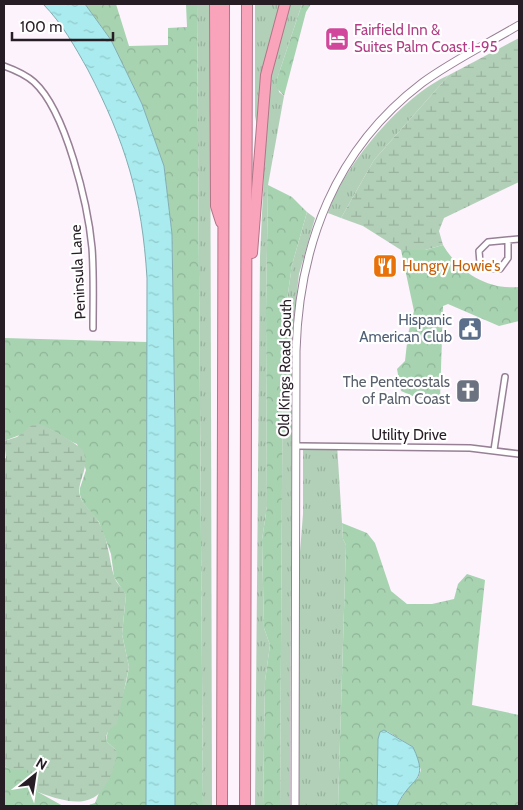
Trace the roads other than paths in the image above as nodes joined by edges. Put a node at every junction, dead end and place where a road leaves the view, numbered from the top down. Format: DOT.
graph roads {
  1 [pos="215,4"];
  2 [pos="224,4"];
  3 [pos="247,4"];
  4 [pos="285,4"];
  5 [pos="519,25"];
  6 [pos="4,66"];
  7 [pos="224,233"];
  8 [pos="519,239"];
  9 [pos="508,241"];
  10 [pos="247,284"];
  11 [pos="93,328"];
  12 [pos="505,377"];
  13 [pos="298,446"];
  14 [pos="494,450"];
  15 [pos="519,454"];
  16 [pos="222,806"];
  17 [pos="245,806"];
  18 [pos="294,806"];
  1 -- 7 [label="highway"];
  2 -- 7 [label="highway"];
  3 -- 10 [label="highway"];
  4 -- 10 [label="highway"];
  5 -- 13 [label="street, Old Kings Road South"];
  6 -- 11 [label="street, Peninsula Lane"];
  7 -- 16 [label="highway"];
  8 -- 9 [label="street"];
  9 -- 9 [label="street"];
  10 -- 17 [label="highway"];
  12 -- 14 [label="street"];
  13 -- 14 [label="street, Utility Drive"];
  13 -- 18 [label="street, Old Kings Road South"];
  14 -- 15 [label="street, Utility Drive"];
}
